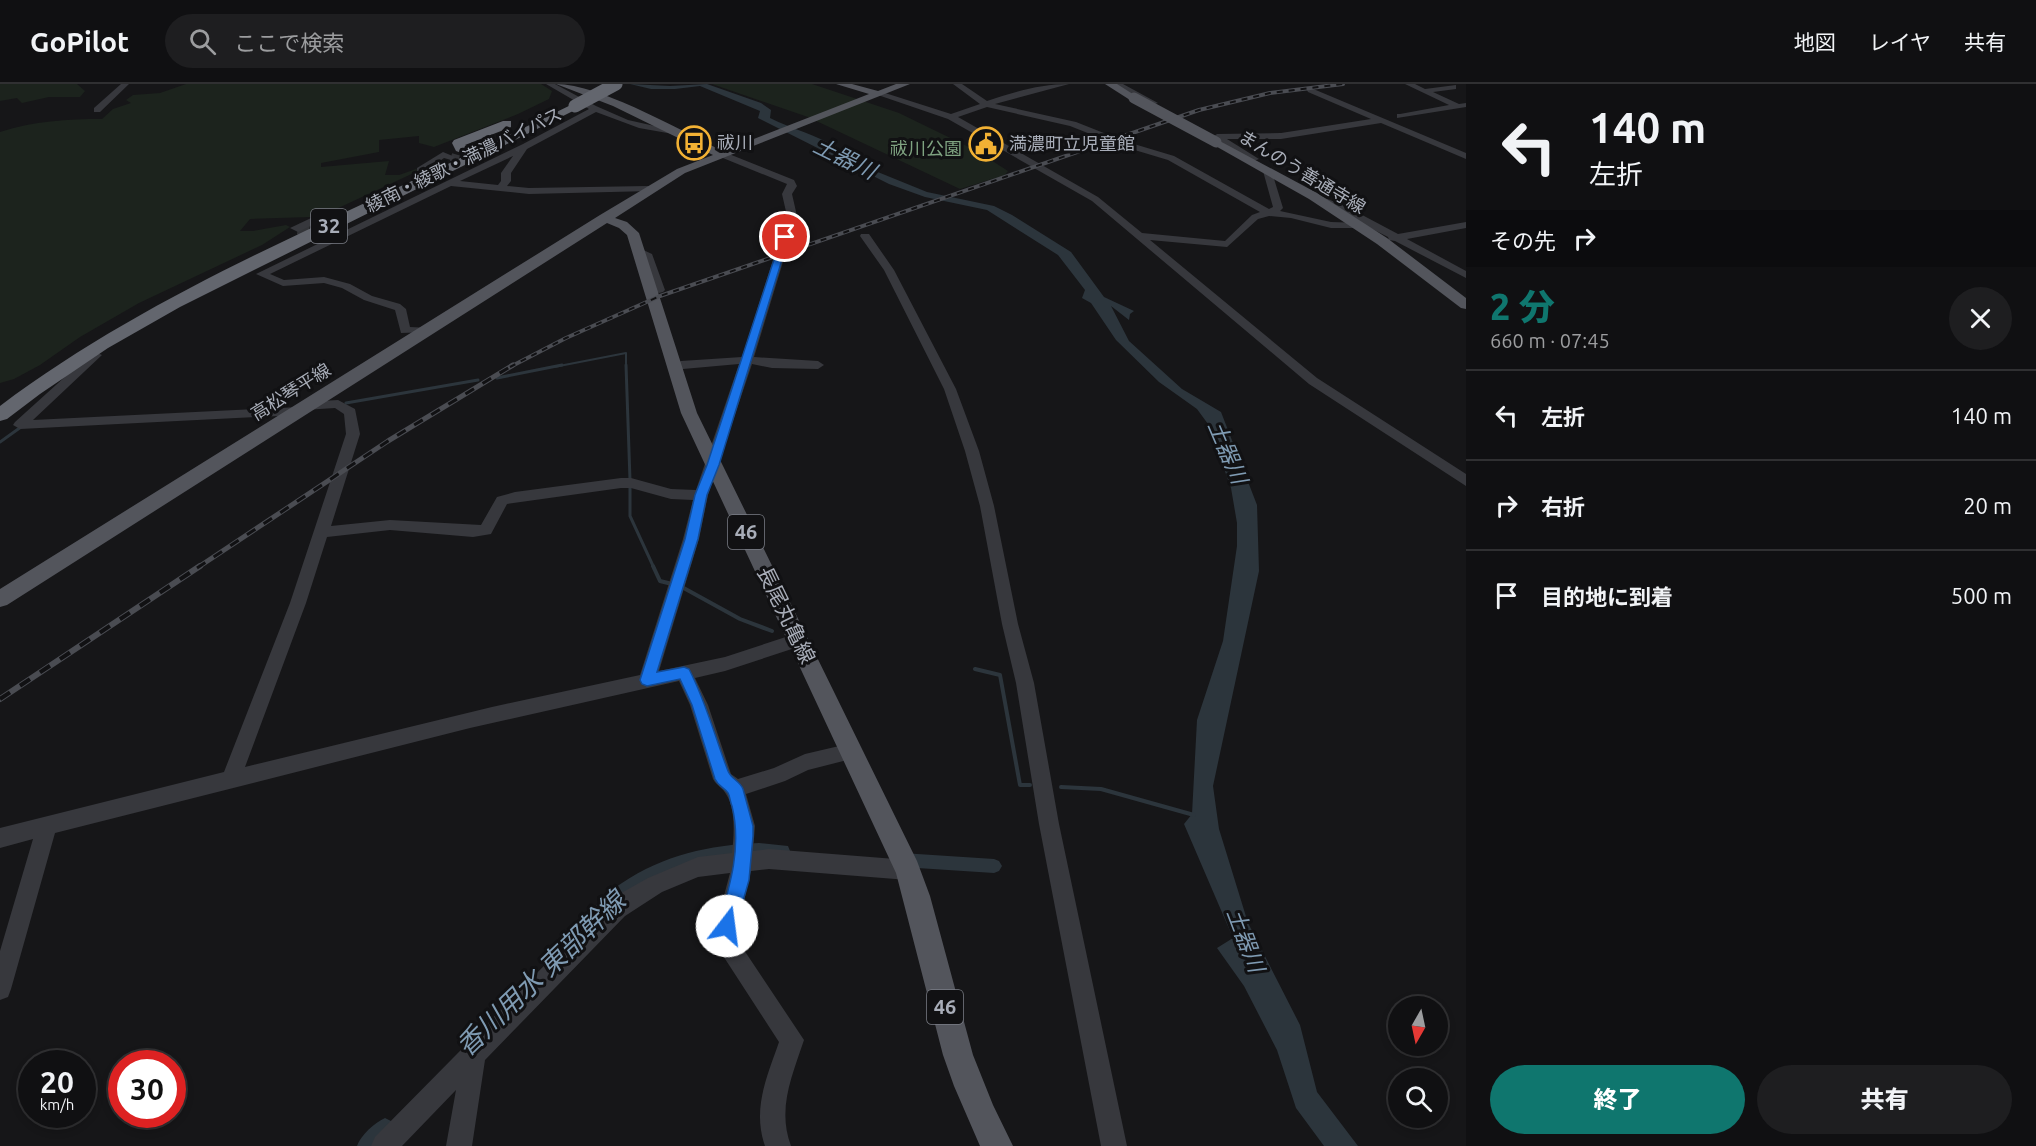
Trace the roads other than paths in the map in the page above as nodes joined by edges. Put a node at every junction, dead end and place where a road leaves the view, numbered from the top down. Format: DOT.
graph roads {
  1 [pos="125,84"];
  2 [pos="550,84"];
  3 [pos="561,84"];
  4 [pos="608,84"];
  5 [pos="616,84"];
  6 [pos="841,84"];
  7 [pos="905,84"];
  8 [pos="957,84"];
  9 [pos="1065,84"];
  10 [pos="1110,84"];
  11 [pos="1117,84"];
  12 [pos="1408,84"];
  13 [pos="1439,84"];
  14 [pos="1311,90"];
  15 [pos="1425,91"];
  16 [pos="879,94"];
  17 [pos="571,99"];
  18 [pos="1442,100"];
  19 [pos="1464,100"];
  20 [pos="986,104"];
  21 [pos="1429,104"];
  22 [pos="1456,106"];
  23 [pos="596,109"];
  24 [pos="97,110"];
  25 [pos="1466,110"];
  26 [pos="1400,116"];
  27 [pos="951,117"];
  28 [pos="519,118"];
  29 [pos="1378,120"];
  30 [pos="673,131"];
  31 [pos="1247,132"];
  32 [pos="1218,134"];
  33 [pos="526,146"];
  34 [pos="724,153"];
  35 [pos="1466,156"];
  36 [pos="451,157"];
  37 [pos="476,159"];
  38 [pos="1268,171"];
  39 [pos="427,173"];
  40 [pos="448,183"];
  41 [pos="500,189"];
  42 [pos="648,189"];
  43 [pos="1315,197"];
  44 [pos="1269,213"];
  45 [pos="342,216"];
  46 [pos="604,218"];
  47 [pos="1357,225"];
  48 [pos="1466,225"];
  49 [pos="298,230"];
  50 [pos="865,236"];
  51 [pos="1139,236"];
  52 [pos="1388,239"];
  53 [pos="639,251"];
  54 [pos="1466,275"];
  55 [pos="659,290"];
  56 [pos="1466,305"];
  57 [pos="426,330"];
  58 [pos="86,352"];
  59 [pos="747,360"];
  60 [pos="818,365"];
  61 [pos="674,368"];
  62 [pos="0,404"];
  63 [pos="302,409"];
  64 [pos="0,415"];
  65 [pos="713,465"];
  66 [pos="1466,482"];
  67 [pos="701,495"];
  68 [pos="320,532"];
  69 [pos="0,599"];
  70 [pos="798,640"];
  71 [pos="684,673"];
  72 [pos="647,680"];
  73 [pos="852,751"];
  74 [pos="231,779"];
  75 [pos="735,789"];
  76 [pos="47,826"];
  77 [pos="0,838"];
  78 [pos="743,854"];
  79 [pos="905,862"];
  80 [pos="0,989"];
  81 [pos="474,1055"];
  82 [pos="384,1146"];
  83 [pos="459,1146"];
  84 [pos="778,1146"];
  85 [pos="997,1146"];
  86 [pos="1114,1146"];
  1 -- 24 [label="street"];
  2 -- 17 [label="street"];
  3 -- 17 [label="main road"];
  4 -- 17 [label="highway, 綾南・綾歌・満濃バイパス / 32, bridge"];
  5 -- 17 [label="highway, 綾南・綾歌・満濃バイパス / 32, bridge"];
  6 -- 16 [label="main road"];
  7 -- 16 [label="main road"];
  8 -- 20 [label="street"];
  9 -- 20 [label="street"];
  10 -- 32 [label="main road, まんのう善通寺線, bridge"];
  11 -- 32 [label="street"];
  12 -- 15 [label="street"];
  13 -- 15 [label="street"];
  14 -- 29 [label="street"];
  15 -- 18 [label="street"];
  16 -- 27 [label="street"];
  16 -- 34 [label="main road"];
  17 -- 23 [label="street"];
  17 -- 30 [label="main road"];
  17 -- 37 [label="highway, 綾南・綾歌・満濃バイパス / 32"];
  18 -- 19 [label="street"];
  18 -- 21 [label="street"];
  18 -- 22 [label="street"];
  19 -- 22 [label="street"];
  20 -- 27 [label="street"];
  20 -- 44 [label="street"];
  22 -- 25 [label="street"];
  22 -- 26 [label="street"];
  23 -- 30 [label="street"];
  23 -- 33 [label="street"];
  27 -- 51 [label="street"];
  28 -- 37 [label="highway"];
  29 -- 32 [label="street"];
  29 -- 35 [label="street"];
  30 -- 34 [label="main road"];
  31 -- 32 [label="street"];
  32 -- 38 [label="main road, まんのう善通寺線"];
  33 -- 37 [label="street"];
  33 -- 41 [label="street"];
  34 -- 42 [label="main road"];
  34 -- 59 [label="street"];
  36 -- 39 [label="street"];
  37 -- 39 [label="highway, 綾南・綾歌・満濃バイパス / 32"];
  37 -- 40 [label="street"];
  37 -- 45 [label="highway, 綾南・綾歌・満濃バイパス / 32"];
  38 -- 43 [label="main road, まんのう善通寺線"];
  38 -- 44 [label="street"];
  39 -- 45 [label="highway, 綾南・綾歌・満濃バイパス / 32"];
  40 -- 41 [label="street"];
  40 -- 57 [label="street"];
  41 -- 42 [label="street"];
  42 -- 46 [label="main road"];
  43 -- 47 [label="main road, まんのう善通寺線"];
  43 -- 52 [label="street"];
  44 -- 47 [label="street"];
  44 -- 51 [label="street"];
  45 -- 49 [label="street"];
  45 -- 58 [label="highway, 綾南・綾歌・満濃バイパス / 32"];
  45 -- 62 [label="highway, 綾南・綾歌・満濃バイパス / 32"];
  46 -- 53 [label="main road, 長尾丸亀線 / 46"];
  46 -- 57 [label="main road, 高松琴平線"];
  47 -- 52 [label="main road, まんのう善通寺線"];
  48 -- 52 [label="street"];
  50 -- 86 [label="street"];
  51 -- 66 [label="street"];
  52 -- 54 [label="street"];
  52 -- 56 [label="main road, まんのう善通寺線"];
  53 -- 55 [label="street"];
  53 -- 61 [label="main road, 長尾丸亀線 / 46"];
  57 -- 63 [label="main road, 高松琴平線"];
  58 -- 63 [label="street"];
  58 -- 64 [label="highway, 綾南・綾歌・満濃バイパス / 32"];
  59 -- 60 [label="street"];
  59 -- 61 [label="street"];
  59 -- 65 [label="street"];
  61 -- 65 [label="main road, 長尾丸亀線 / 46"];
  63 -- 68 [label="street"];
  63 -- 69 [label="main road, 高松琴平線"];
  65 -- 67 [label="street"];
  65 -- 70 [label="main road, 長尾丸亀線 / 46"];
  67 -- 68 [label="street"];
  67 -- 72 [label="street"];
  68 -- 74 [label="street"];
  70 -- 71 [label="street"];
  70 -- 73 [label="main road, 長尾丸亀線 / 46"];
  71 -- 72 [label="street"];
  71 -- 75 [label="street"];
  72 -- 74 [label="street"];
  73 -- 75 [label="street"];
  73 -- 79 [label="main road, 長尾丸亀線 / 46"];
  74 -- 76 [label="street"];
  75 -- 78 [label="street"];
  76 -- 77 [label="street"];
  76 -- 80 [label="street"];
  78 -- 79 [label="street"];
  78 -- 81 [label="street"];
  78 -- 84 [label="street"];
  79 -- 85 [label="main road, 長尾丸亀線 / 46"];
  81 -- 82 [label="street"];
  81 -- 83 [label="street"];
}
